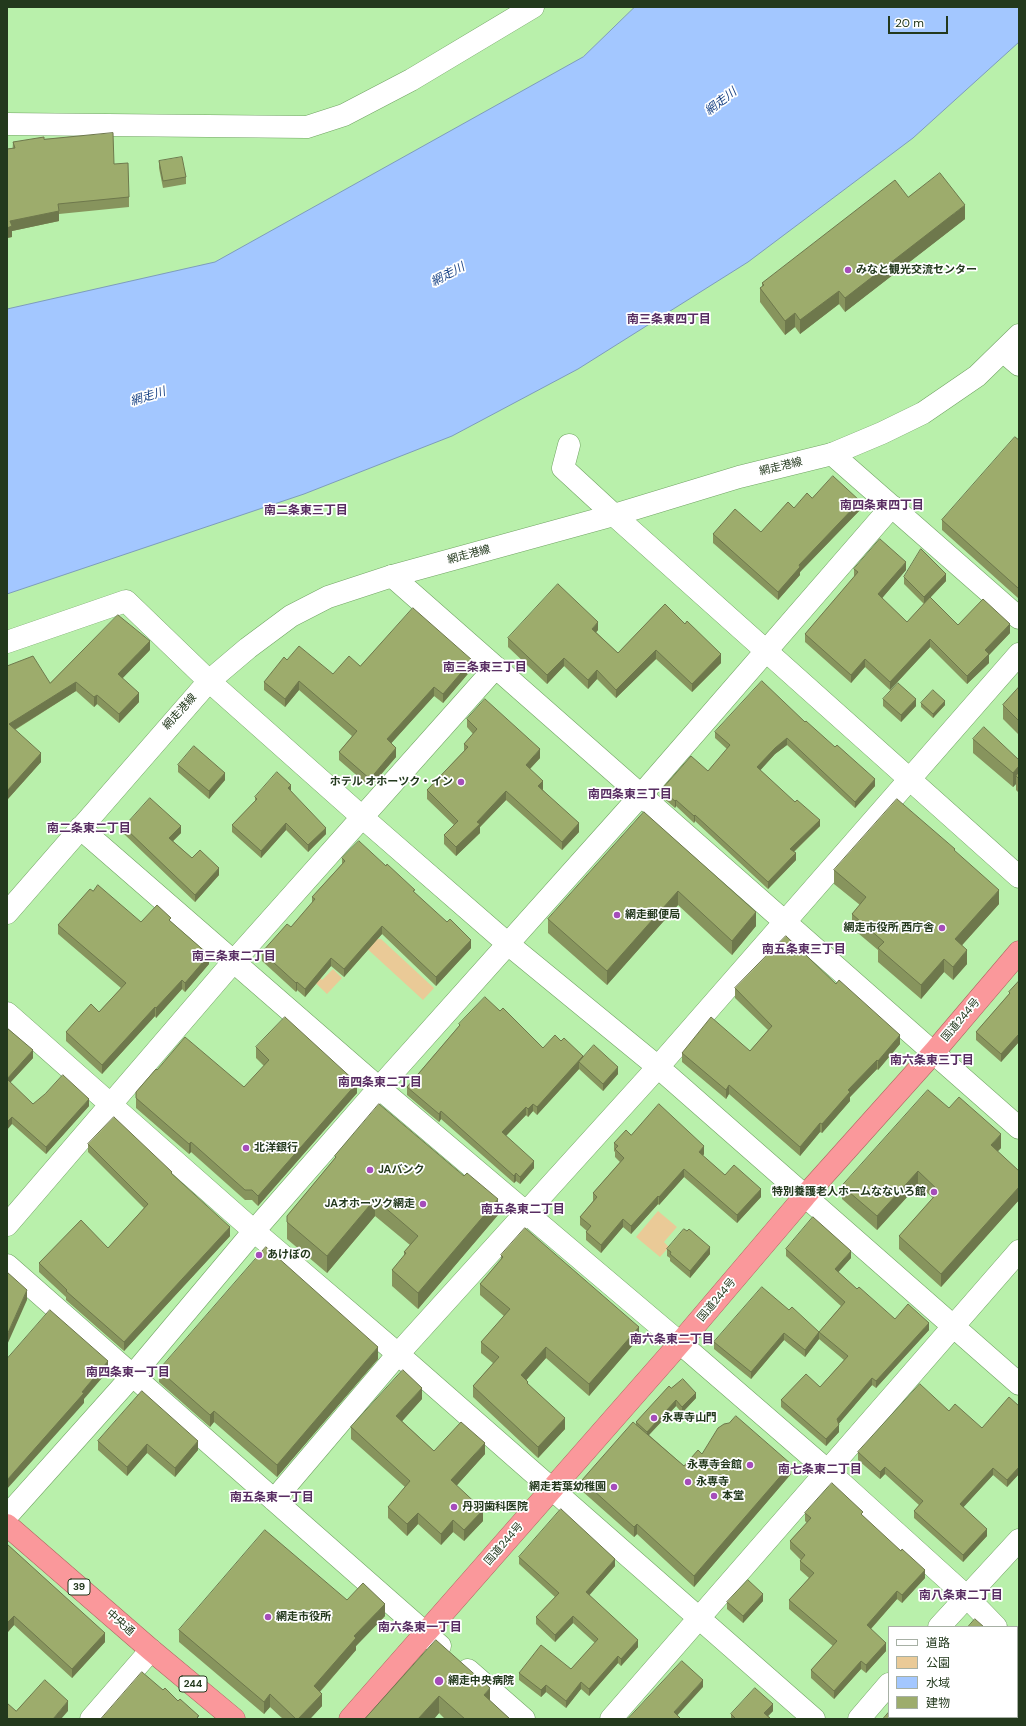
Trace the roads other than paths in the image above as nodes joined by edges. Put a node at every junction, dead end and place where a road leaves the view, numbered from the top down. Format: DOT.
graph roads {
  1 [pos="533,7"];
  2 [pos="7,124"];
  3 [pos="1019,336"];
  4 [pos="1012,358"];
  5 [pos="569,445"];
  6 [pos="832,454"];
  7 [pos="892,506"];
  8 [pos="614,515"];
  9 [pos="392,576"];
  10 [pos="1019,618"];
  11 [pos="7,642"];
  12 [pos="766,651"];
  13 [pos="1019,654"];
  14 [pos="496,667"];
  15 [pos="208,681"];
  16 [pos="909,779"];
  17 [pos="641,795"];
  18 [pos="362,816"];
  19 [pos="80,828"];
  20 [pos="1019,877"];
  21 [pos="7,913"];
  22 [pos="785,922"];
  23 [pos="508,944"];
  24 [pos="1019,952"];
  25 [pos="234,961"];
  26 [pos="7,1013"];
  27 [pos="934,1052"];
  28 [pos="658,1067"];
  29 [pos="379,1088"];
  30 [pos="110,1105"];
  31 [pos="1019,1128"];
  32 [pos="804,1196"];
  33 [pos="526,1214"];
  34 [pos="7,1225"];
  35 [pos="254,1231"];
  36 [pos="1019,1251"];
  37 [pos="7,1265"];
  38 [pos="953,1327"];
  39 [pos="680,1343"];
  40 [pos="398,1354"];
  41 [pos="133,1376"];
  42 [pos="1019,1384"];
  43 [pos="828,1471"];
  44 [pos="551,1489"];
  45 [pos="274,1500"];
  46 [pos="7,1516"];
  47 [pos="7,1525"];
  48 [pos="1019,1540"];
  49 [pos="966,1596"];
  50 [pos="699,1618"];
  51 [pos="940,1626"];
  52 [pos="995,1626"];
  53 [pos="426,1633"];
  54 [pos="151,1650"];
  55 [pos="888,1685"];
  56 [pos="91,1719"];
  57 [pos="234,1719"];
  58 [pos="350,1719"];
  59 [pos="524,1719"];
  60 [pos="611,1719"];
  61 [pos="814,1719"];
  62 [pos="858,1719"];
  1 -- 2 [label="street"];
  3 -- 4 [label="street, 網走港線"];
  4 -- 6 [label="street, 網走港線"];
  5 -- 8 [label="street"];
  6 -- 7 [label="street"];
  6 -- 8 [label="street, 網走港線"];
  7 -- 10 [label="street"];
  7 -- 12 [label="street"];
  8 -- 9 [label="street, 網走港線"];
  8 -- 12 [label="street"];
  9 -- 14 [label="street"];
  9 -- 15 [label="street, 網走港線"];
  11 -- 15 [label="street"];
  12 -- 16 [label="street"];
  12 -- 17 [label="street"];
  13 -- 16 [label="street"];
  14 -- 17 [label="street"];
  14 -- 18 [label="street"];
  15 -- 18 [label="street"];
  15 -- 19 [label="street, 網走港線"];
  16 -- 20 [label="street"];
  16 -- 22 [label="street"];
  17 -- 22 [label="street"];
  17 -- 23 [label="street"];
  18 -- 23 [label="street"];
  18 -- 25 [label="street"];
  19 -- 21 [label="street, 網走港線"];
  19 -- 25 [label="street"];
  22 -- 27 [label="street"];
  22 -- 28 [label="street"];
  23 -- 28 [label="street"];
  23 -- 29 [label="street"];
  24 -- 27 [label="highway, 国道244号"];
  25 -- 29 [label="street"];
  25 -- 30 [label="street"];
  26 -- 30 [label="street"];
  27 -- 31 [label="street"];
  27 -- 32 [label="highway, 国道244号"];
  28 -- 32 [label="street"];
  28 -- 33 [label="street"];
  29 -- 33 [label="street"];
  29 -- 35 [label="street"];
  30 -- 34 [label="street"];
  30 -- 35 [label="street"];
  32 -- 38 [label="street"];
  32 -- 39 [label="highway, 国道244号"];
  33 -- 39 [label="street"];
  33 -- 40 [label="street"];
  35 -- 40 [label="street"];
  35 -- 41 [label="street"];
  36 -- 38 [label="street"];
  37 -- 41 [label="street"];
  38 -- 42 [label="street"];
  38 -- 43 [label="street"];
  39 -- 43 [label="street"];
  39 -- 44 [label="highway, 国道244号"];
  40 -- 44 [label="street"];
  40 -- 45 [label="street"];
  41 -- 45 [label="street"];
  41 -- 46 [label="street"];
  43 -- 49 [label="street"];
  43 -- 50 [label="street"];
  44 -- 50 [label="street"];
  44 -- 53 [label="highway, 国道244号"];
  45 -- 53 [label="street"];
  47 -- 54 [label="highway, 中央通 / 39"];
  48 -- 49 [label="street"];
  49 -- 51 [label="street"];
  49 -- 52 [label="street"];
  50 -- 60 [label="street"];
  50 -- 61 [label="street"];
  53 -- 58 [label="highway, 国道244号"];
  53 -- 59 [label="street"];
  54 -- 56 [label="street"];
  54 -- 57 [label="highway, 中央通 / 244"];
  55 -- 62 [label="street"];
}
